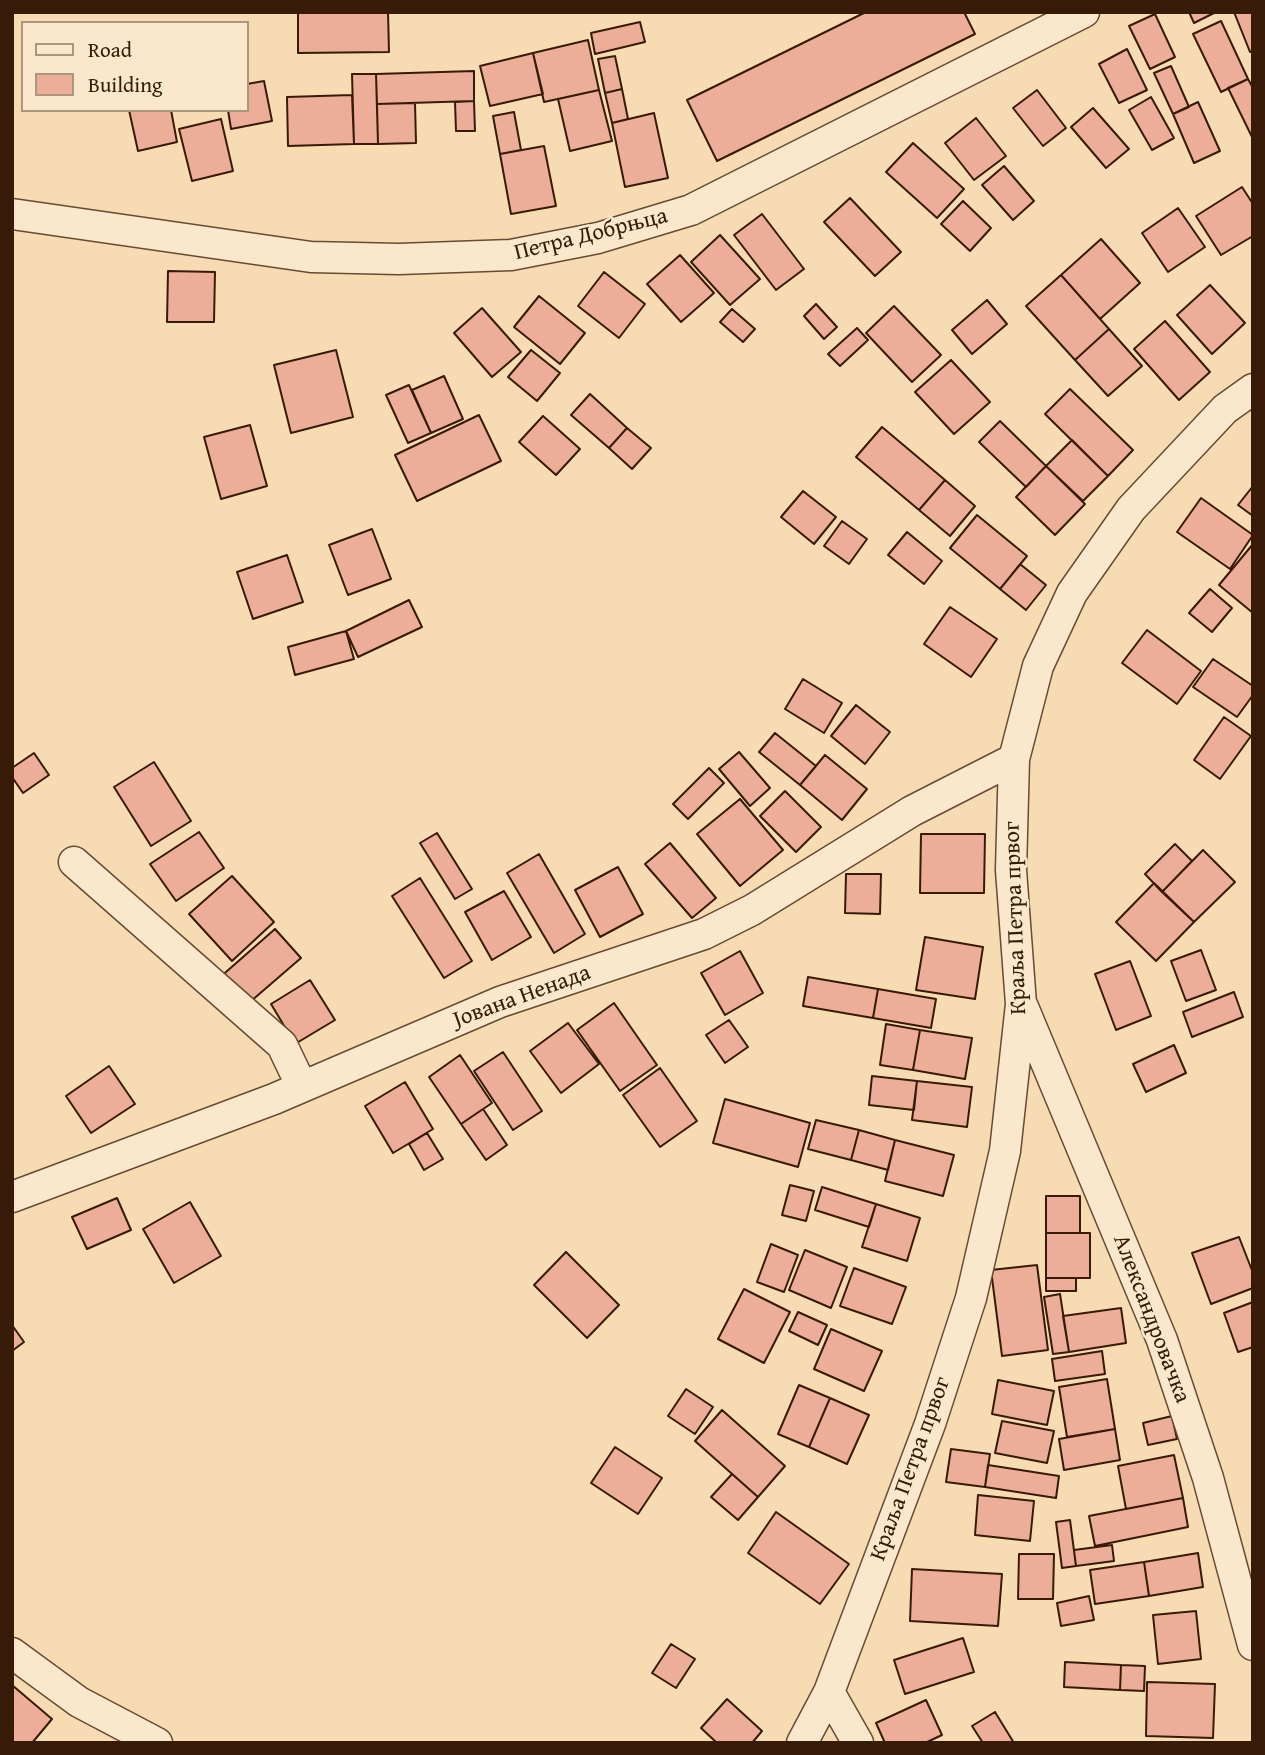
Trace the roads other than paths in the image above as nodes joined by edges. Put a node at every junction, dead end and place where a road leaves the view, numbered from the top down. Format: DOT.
graph roads {
  1 [pos="1084,12"];
  2 [pos="12,215"];
  3 [pos="1253,389"];
  4 [pos="1014,759"];
  5 [pos="74,862"];
  6 [pos="1021,1004"];
  7 [pos="302,1087"];
  8 [pos="12,1197"];
  9 [pos="1253,1645"];
  10 [pos="12,1653"];
  11 [pos="829,1692"];
  12 [pos="157,1743"];
  13 [pos="802,1743"];
  14 [pos="859,1743"];
  1 -- 2 [label="street, Петра Добрњца"];
  3 -- 4 [label="street, Краља Петра првог"];
  4 -- 6 [label="street, Краља Петра првог"];
  4 -- 7 [label="street, Јована Ненада"];
  5 -- 7 [label="street"];
  6 -- 9 [label="street, Александровачка"];
  6 -- 11 [label="street, Краља Петра првог"];
  7 -- 8 [label="street, Јована Ненада"];
  10 -- 12 [label="street"];
  11 -- 13 [label="street, Краља Петра првог"];
  11 -- 14 [label="street"];
}
